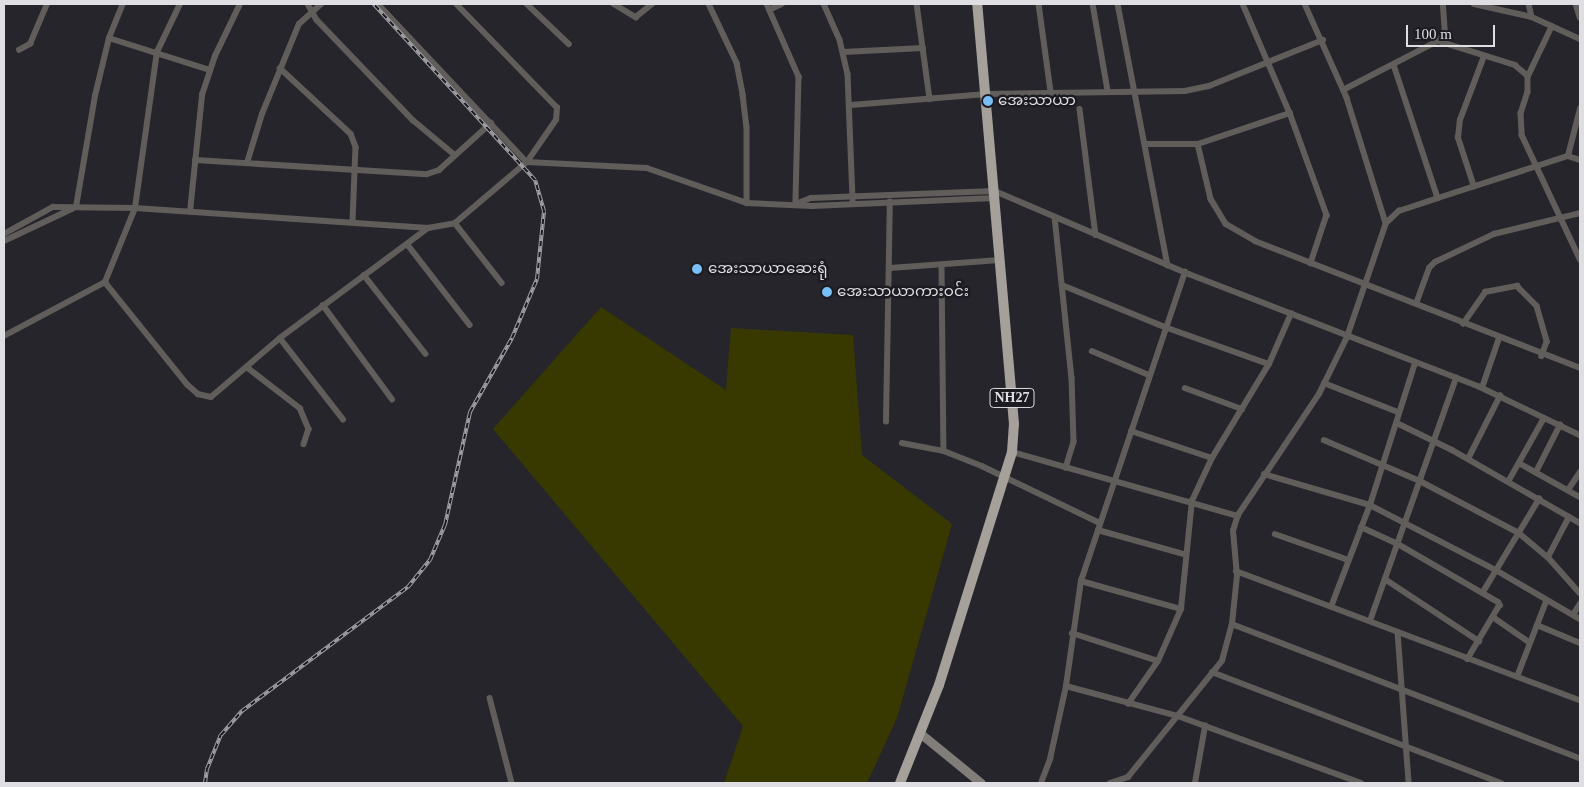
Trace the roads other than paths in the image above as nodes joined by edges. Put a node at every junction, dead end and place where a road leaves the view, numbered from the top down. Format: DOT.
graph roads {
  1 [pos="47,4"];
  2 [pos="123,4"];
  3 [pos="180,4"];
  4 [pos="240,4"];
  5 [pos="308,4"];
  6 [pos="321,4"];
  7 [pos="378,4"];
  8 [pos="456,4"];
  9 [pos="527,4"];
  10 [pos="614,4"];
  11 [pos="652,4"];
  12 [pos="709,4"];
  13 [pos="782,4"];
  14 [pos="824,4"];
  15 [pos="916,4"];
  16 [pos="977,4"];
  17 [pos="1040,4"];
  18 [pos="1093,4"];
  19 [pos="1118,4"];
  20 [pos="1243,4"];
  21 [pos="1305,4"];
  22 [pos="1444,4"];
  23 [pos="1474,4"];
  24 [pos="1528,4"];
  25 [pos="1576,4"];
  26 [pos="768,7"];
  27 [pos="311,10"];
  28 [pos="1532,17"];
  29 [pos="1580,17"];
  30 [pos="1552,26"];
  31 [pos="109,38"];
  32 [pos="1580,39"];
  33 [pos="1322,40"];
  34 [pos="1438,41"];
  35 [pos="569,44"];
  36 [pos="923,48"];
  37 [pos="19,50"];
  38 [pos="157,52"];
  39 [pos="843,52"];
  40 [pos="1484,56"];
  41 [pos="1269,62"];
  42 [pos="1394,65"];
  43 [pos="280,68"];
  44 [pos="210,70"];
  45 [pos="1528,76"];
  46 [pos="1135,90"];
  47 [pos="1343,90"];
  48 [pos="1108,91"];
  49 [pos="1051,92"];
  50 [pos="987,94"];
  51 [pos="930,99"];
  52 [pos="851,105"];
  53 [pos="1080,109"];
  54 [pos="1580,109"];
  55 [pos="1290,113"];
  56 [pos="491,123"];
  57 [pos="1146,144"];
  58 [pos="1198,144"];
  59 [pos="455,156"];
  60 [pos="1568,156"];
  61 [pos="195,160"];
  62 [pos="1580,160"];
  63 [pos="527,162"];
  64 [pos="247,163"];
  65 [pos="1535,168"];
  66 [pos="354,171"];
  67 [pos="1474,187"];
  68 [pos="995,194"];
  69 [pos="852,197"];
  70 [pos="1438,198"];
  71 [pos="890,202"];
  72 [pos="747,203"];
  73 [pos="796,204"];
  74 [pos="853,204"];
  75 [pos="76,207"];
  76 [pos="135,208"];
  77 [pos="190,212"];
  78 [pos="1580,213"];
  79 [pos="1055,217"];
  80 [pos="1562,218"];
  81 [pos="352,222"];
  82 [pos="455,223"];
  83 [pos="1386,223"];
  84 [pos="428,228"];
  85 [pos="4,234"];
  86 [pos="1096,234"];
  87 [pos="4,241"];
  88 [pos="408,245"];
  89 [pos="1580,259"];
  90 [pos="1000,260"];
  91 [pos="1311,263"];
  92 [pos="1168,265"];
  93 [pos="942,266"];
  94 [pos="890,268"];
  95 [pos="1184,272"];
  96 [pos="364,275"];
  97 [pos="105,282"];
  98 [pos="502,283"];
  99 [pos="1365,284"];
  100 [pos="1062,285"];
  101 [pos="1416,304"];
  102 [pos="323,305"];
  103 [pos="1291,314"];
  104 [pos="1463,324"];
  105 [pos="470,325"];
  106 [pos="1166,327"];
  107 [pos="4,336"];
  108 [pos="1347,336"];
  109 [pos="280,338"];
  110 [pos="1499,338"];
  111 [pos="1092,351"];
  112 [pos="426,354"];
  113 [pos="1542,356"];
  114 [pos="1414,363"];
  115 [pos="1269,364"];
  116 [pos="248,368"];
  117 [pos="1580,368"];
  118 [pos="1149,375"];
  119 [pos="1456,378"];
  120 [pos="1324,383"];
  121 [pos="1185,388"];
  122 [pos="1482,388"];
  123 [pos="1500,396"];
  124 [pos="392,399"];
  125 [pos="1242,409"];
  126 [pos="1398,412"];
  127 [pos="1544,418"];
  128 [pos="344,419"];
  129 [pos="886,422"];
  130 [pos="1397,423"];
  131 [pos="1560,425"];
  132 [pos="1130,431"];
  133 [pos="1580,435"];
  134 [pos="1324,440"];
  135 [pos="1433,442"];
  136 [pos="304,444"];
  137 [pos="902,444"];
  138 [pos="944,451"];
  139 [pos="1012,452"];
  140 [pos="1212,458"];
  141 [pos="1468,459"];
  142 [pos="1519,462"];
  143 [pos="1384,464"];
  144 [pos="1066,468"];
  145 [pos="1536,472"];
  146 [pos="1580,472"];
  147 [pos="1264,474"];
  148 [pos="1005,479"];
  149 [pos="1420,481"];
  150 [pos="1113,482"];
  151 [pos="1508,482"];
  152 [pos="1568,490"];
  153 [pos="1580,497"];
  154 [pos="1539,499"];
  155 [pos="1192,501"];
  156 [pos="1370,505"];
  157 [pos="1238,516"];
  158 [pos="1569,517"];
  159 [pos="1405,522"];
  160 [pos="1100,523"];
  161 [pos="1580,523"];
  162 [pos="1361,527"];
  163 [pos="1098,530"];
  164 [pos="1518,533"];
  165 [pos="1275,534"];
  166 [pos="1398,544"];
  167 [pos="1184,554"];
  168 [pos="1548,557"];
  169 [pos="1349,560"];
  170 [pos="1496,570"];
  171 [pos="1236,571"];
  172 [pos="1385,579"];
  173 [pos="1081,581"];
  174 [pos="1483,592"];
  175 [pos="1580,593"];
  176 [pos="1546,602"];
  177 [pos="1580,604"];
  178 [pos="1331,607"];
  179 [pos="1181,609"];
  180 [pos="1573,615"];
  181 [pos="1493,617"];
  182 [pos="1580,619"];
  183 [pos="1370,622"];
  184 [pos="1232,624"];
  185 [pos="1537,625"];
  186 [pos="1398,632"];
  187 [pos="1072,633"];
  188 [pos="1479,641"];
  189 [pos="1529,642"];
  190 [pos="1580,643"];
  191 [pos="1468,659"];
  192 [pos="1158,661"];
  193 [pos="1212,672"];
  194 [pos="1517,677"];
  195 [pos="1066,686"];
  196 [pos="1402,690"];
  197 [pos="490,698"];
  198 [pos="1580,700"];
  199 [pos="1128,704"];
  200 [pos="1178,716"];
  201 [pos="1205,726"];
  202 [pos="921,734"];
  203 [pos="1406,745"];
  204 [pos="1580,758"];
  205 [pos="900,781"];
  206 [pos="512,783"];
  207 [pos="980,783"];
  208 [pos="1042,783"];
  209 [pos="1110,783"];
  210 [pos="1195,783"];
  211 [pos="1362,783"];
  212 [pos="1409,783"];
  213 [pos="1501,783"];
  1 -- 37 [label="street"];
  2 -- 31 [label="street"];
  3 -- 38 [label="street"];
  4 -- 44 [label="street"];
  5 -- 27 [label="street"];
  6 -- 27 [label="street"];
  7 -- 56 [label="street"];
  8 -- 63 [label="street"];
  9 -- 35 [label="street"];
  10 -- 11 [label="street"];
  12 -- 72 [label="street"];
  13 -- 26 [label="street"];
  14 -- 39 [label="street"];
  15 -- 36 [label="street"];
  16 -- 50 [label="highway, NH27"];
  17 -- 49 [label="street"];
  18 -- 48 [label="street"];
  19 -- 46 [label="street"];
  20 -- 41 [label="street"];
  21 -- 33 [label="street"];
  22 -- 34 [label="street"];
  23 -- 28 [label="street"];
  24 -- 28 [label="street"];
  25 -- 29 [label="street"];
  26 -- 73 [label="street"];
  27 -- 43 [label="street"];
  27 -- 59 [label="street"];
  28 -- 30 [label="street"];
  30 -- 32 [label="street"];
  30 -- 45 [label="street"];
  31 -- 38 [label="street"];
  31 -- 75 [label="street"];
  33 -- 41 [label="street"];
  33 -- 47 [label="street"];
  34 -- 40 [label="street"];
  34 -- 42 [label="street"];
  36 -- 39 [label="street"];
  36 -- 51 [label="street"];
  38 -- 44 [label="street"];
  38 -- 76 [label="street"];
  39 -- 52 [label="street"];
  40 -- 45 [label="street"];
  40 -- 67 [label="street"];
  41 -- 46 [label="street"];
  41 -- 55 [label="street"];
  42 -- 47 [label="street"];
  42 -- 70 [label="street"];
  43 -- 64 [label="street"];
  43 -- 66 [label="street"];
  44 -- 61 [label="street"];
  45 -- 65 [label="street"];
  46 -- 48 [label="street"];
  46 -- 57 [label="street"];
  47 -- 83 [label="street"];
  48 -- 49 [label="street"];
  49 -- 50 [label="street"];
  50 -- 51 [label="street"];
  50 -- 68 [label="highway, NH27"];
  51 -- 52 [label="street"];
  52 -- 69 [label="street"];
  53 -- 86 [label="street"];
  54 -- 60 [label="street"];
  55 -- 58 [label="street"];
  55 -- 91 [label="street"];
  56 -- 59 [label="street"];
  56 -- 63 [label="street"];
  57 -- 58 [label="street"];
  57 -- 92 [label="street"];
  58 -- 91 [label="street"];
  59 -- 66 [label="street"];
  60 -- 62 [label="street"];
  60 -- 65 [label="street"];
  61 -- 64 [label="street"];
  61 -- 77 [label="street"];
  63 -- 72 [label="street"];
  63 -- 82 [label="street"];
  64 -- 66 [label="street"];
  65 -- 67 [label="street"];
  65 -- 80 [label="street"];
  66 -- 81 [label="street"];
  67 -- 70 [label="street"];
  68 -- 69 [label="street"];
  68 -- 71 [label="street"];
  68 -- 79 [label="street"];
  68 -- 90 [label="highway, NH27"];
  69 -- 73 [label="street"];
  69 -- 74 [label="street"];
  70 -- 83 [label="street"];
  71 -- 74 [label="street"];
  71 -- 94 [label="street"];
  72 -- 73 [label="street"];
  73 -- 74 [label="street"];
  75 -- 76 [label="street"];
  75 -- 85 [label="street"];
  75 -- 87 [label="street"];
  76 -- 77 [label="street"];
  76 -- 97 [label="street"];
  77 -- 81 [label="street"];
  78 -- 80 [label="street"];
  79 -- 86 [label="street"];
  79 -- 100 [label="street"];
  80 -- 89 [label="street"];
  80 -- 101 [label="street"];
  81 -- 84 [label="street"];
  82 -- 84 [label="street"];
  82 -- 98 [label="street"];
  83 -- 99 [label="street"];
  84 -- 88 [label="street"];
  86 -- 92 [label="street"];
  88 -- 96 [label="street"];
  88 -- 105 [label="street"];
  90 -- 93 [label="street"];
  90 -- 139 [label="highway, NH27"];
  91 -- 99 [label="street"];
  92 -- 95 [label="street"];
  93 -- 94 [label="street"];
  93 -- 138 [label="street"];
  94 -- 129 [label="street"];
  95 -- 103 [label="street"];
  95 -- 106 [label="street"];
  96 -- 102 [label="street"];
  96 -- 112 [label="street"];
  97 -- 107 [label="street"];
  97 -- 116 [label="street"];
  99 -- 101 [label="street"];
  99 -- 108 [label="street"];
  100 -- 106 [label="street"];
  100 -- 144 [label="street"];
  101 -- 104 [label="street"];
  102 -- 109 [label="street"];
  102 -- 124 [label="street"];
  103 -- 108 [label="street"];
  103 -- 115 [label="street"];
  104 -- 110 [label="street"];
  104 -- 113 [label="street"];
  106 -- 115 [label="street"];
  106 -- 118 [label="street"];
  108 -- 114 [label="street"];
  108 -- 120 [label="street"];
  109 -- 116 [label="street"];
  109 -- 128 [label="street"];
  110 -- 113 [label="street"];
  110 -- 122 [label="street"];
  111 -- 118 [label="street"];
  113 -- 117 [label="street"];
  114 -- 119 [label="street"];
  114 -- 126 [label="street"];
  115 -- 125 [label="street"];
  116 -- 136 [label="street"];
  118 -- 132 [label="street"];
  119 -- 122 [label="street"];
  119 -- 135 [label="street"];
  120 -- 126 [label="street"];
  120 -- 147 [label="street"];
  121 -- 125 [label="street"];
  122 -- 123 [label="street"];
  123 -- 127 [label="street"];
  123 -- 141 [label="street"];
  125 -- 140 [label="street"];
  126 -- 130 [label="street"];
  127 -- 131 [label="street"];
  127 -- 142 [label="street"];
  130 -- 135 [label="street"];
  130 -- 143 [label="street"];
  131 -- 133 [label="street"];
  131 -- 145 [label="street"];
  132 -- 140 [label="street"];
  132 -- 150 [label="street"];
  134 -- 143 [label="street"];
  135 -- 141 [label="street"];
  135 -- 149 [label="street"];
  137 -- 138 [label="street"];
  138 -- 148 [label="street"];
  139 -- 144 [label="street"];
  139 -- 148 [label="highway, NH27"];
  140 -- 155 [label="street"];
  141 -- 151 [label="street"];
  142 -- 145 [label="street"];
  142 -- 151 [label="street"];
  143 -- 149 [label="street"];
  143 -- 156 [label="street"];
  144 -- 150 [label="street"];
  145 -- 152 [label="street"];
  146 -- 152 [label="street"];
  147 -- 156 [label="street"];
  147 -- 157 [label="street"];
  148 -- 160 [label="street"];
  148 -- 202 [label="highway, NH27"];
  149 -- 159 [label="street"];
  149 -- 164 [label="street"];
  150 -- 155 [label="street"];
  150 -- 160 [label="street"];
  151 -- 154 [label="street"];
  152 -- 153 [label="street"];
  154 -- 158 [label="street"];
  154 -- 164 [label="street"];
  155 -- 157 [label="street"];
  155 -- 167 [label="street"];
  156 -- 159 [label="street"];
  156 -- 162 [label="street"];
  157 -- 171 [label="street"];
  158 -- 161 [label="street"];
  158 -- 168 [label="street"];
  159 -- 166 [label="street"];
  159 -- 170 [label="street"];
  160 -- 163 [label="street"];
  162 -- 166 [label="street"];
  162 -- 169 [label="street"];
  163 -- 167 [label="street"];
  163 -- 173 [label="street"];
  164 -- 168 [label="street"];
  164 -- 170 [label="street"];
  165 -- 169 [label="street"];
  166 -- 172 [label="street"];
  166 -- 174 [label="street"];
  167 -- 179 [label="street"];
  168 -- 175 [label="street"];
  169 -- 178 [label="street"];
  170 -- 174 [label="street"];
  170 -- 176 [label="street"];
  171 -- 178 [label="street"];
  171 -- 184 [label="street"];
  172 -- 183 [label="street"];
  172 -- 188 [label="street"];
  173 -- 179 [label="street"];
  173 -- 187 [label="street"];
  174 -- 181 [label="street"];
  176 -- 180 [label="street"];
  176 -- 185 [label="street"];
  177 -- 180 [label="street"];
  178 -- 183 [label="street"];
  179 -- 192 [label="street"];
  180 -- 182 [label="street"];
  181 -- 188 [label="street"];
  181 -- 189 [label="street"];
  183 -- 186 [label="street"];
  184 -- 193 [label="street"];
  184 -- 196 [label="street"];
  185 -- 189 [label="street"];
  185 -- 190 [label="street"];
  186 -- 191 [label="street"];
  186 -- 196 [label="street"];
  187 -- 192 [label="street"];
  187 -- 195 [label="street"];
  188 -- 191 [label="street"];
  189 -- 194 [label="street"];
  191 -- 194 [label="street"];
  192 -- 199 [label="street"];
  193 -- 200 [label="street"];
  193 -- 203 [label="street"];
  194 -- 198 [label="street"];
  195 -- 199 [label="street"];
  195 -- 208 [label="street"];
  196 -- 203 [label="street"];
  196 -- 204 [label="street"];
  197 -- 206 [label="street"];
  199 -- 200 [label="street"];
  200 -- 201 [label="street"];
  200 -- 209 [label="street"];
  201 -- 210 [label="street"];
  201 -- 211 [label="street"];
  202 -- 205 [label="highway, NH27"];
  202 -- 207 [label="main road"];
  203 -- 212 [label="street"];
  203 -- 213 [label="street"];
}
